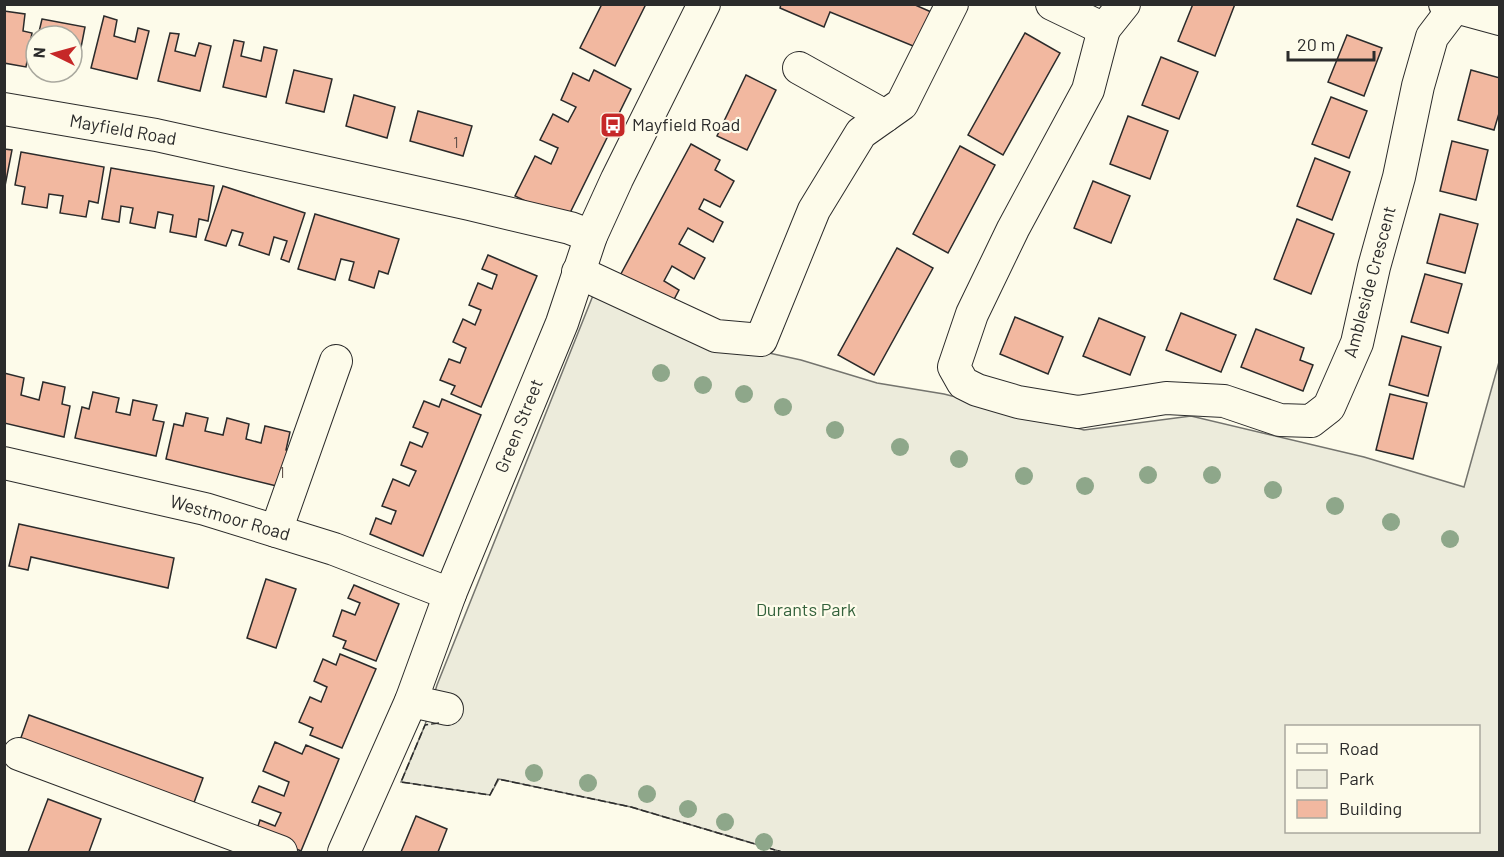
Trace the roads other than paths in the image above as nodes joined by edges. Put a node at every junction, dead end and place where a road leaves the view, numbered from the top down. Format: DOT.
graph roads {
  1 [pos="704,4"];
  2 [pos="952,4"];
  3 [pos="1052,4"];
  4 [pos="1124,4"];
  5 [pos="1450,6"];
  6 [pos="1500,19"];
  7 [pos="1104,29"];
  8 [pos="799,68"];
  9 [pos="4,109"];
  10 [pos="885,116"];
  11 [pos="591,236"];
  12 [pos="578,273"];
  13 [pos="336,361"];
  14 [pos="4,463"];
  15 [pos="276,531"];
  16 [pos="450,594"];
  17 [pos="411,701"];
  18 [pos="447,709"];
  19 [pos="20,754"];
  20 [pos="281,852"];
  21 [pos="345,852"];
  1 -- 11 [label="street, Green Street"];
  2 -- 10 [label="street"];
  3 -- 7 [label="street"];
  4 -- 7 [label="street"];
  5 -- 6 [label="street"];
  5 -- 7 [label="street, Ambleside Crescent"];
  8 -- 10 [label="street"];
  9 -- 11 [label="street, Mayfield Road"];
  10 -- 12 [label="street"];
  11 -- 12 [label="street, Green Street"];
  12 -- 16 [label="street, Green Street"];
  13 -- 15 [label="street"];
  14 -- 15 [label="street, Westmoor Road"];
  15 -- 16 [label="street, Westmoor Road"];
  16 -- 17 [label="street, Green Street"];
  17 -- 18 [label="street"];
  17 -- 21 [label="street, Green Street"];
  19 -- 20 [label="street"];
}
